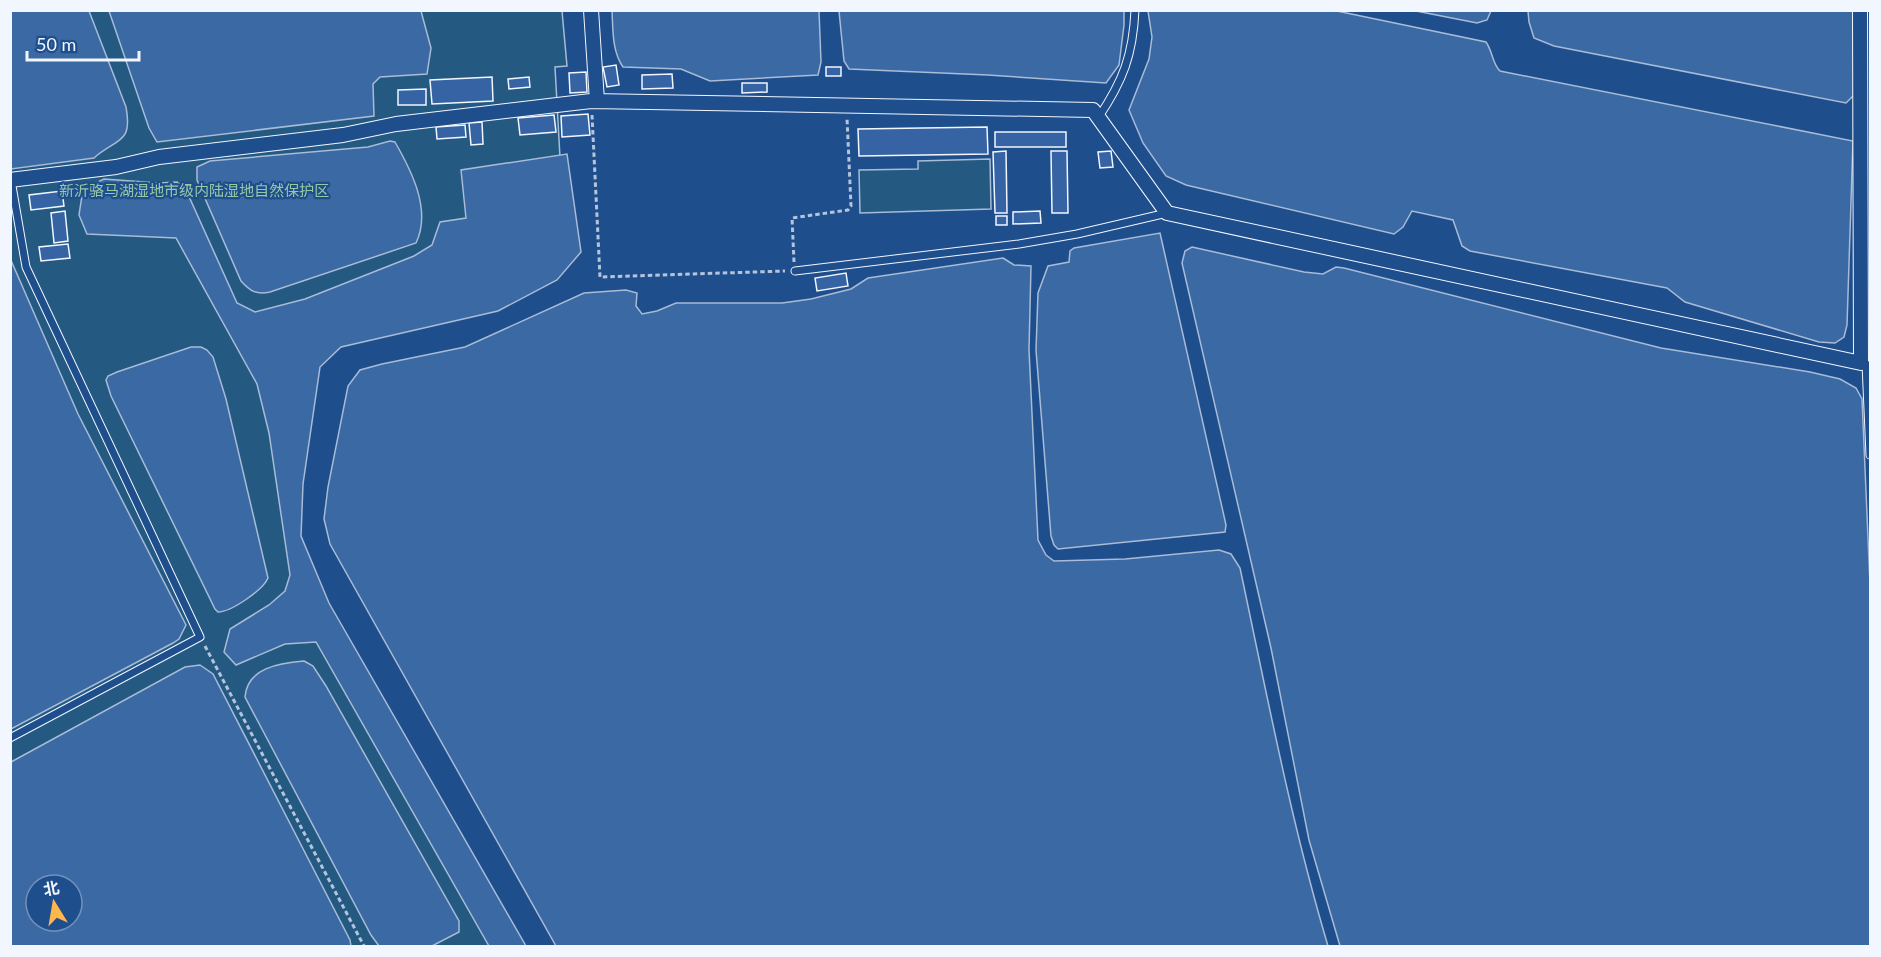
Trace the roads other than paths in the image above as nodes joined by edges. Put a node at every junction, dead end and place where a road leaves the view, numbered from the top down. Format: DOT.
graph roads {
  1 [pos="591,10"];
  2 [pos="1135,10"];
  3 [pos="1860,10"];
  4 [pos="594,101"];
  5 [pos="1098,118"];
  6 [pos="11,180"];
  7 [pos="1167,213"];
  8 [pos="795,271"];
  9 [pos="1866,364"];
  10 [pos="1870,455"];
  11 [pos="10,738"];
  1 -- 4 [label="street"];
  2 -- 5 [label="lane"];
  3 -- 9 [label="street"];
  4 -- 5 [label="street"];
  4 -- 6 [label="street"];
  5 -- 7 [label="street"];
  6 -- 11 [label="lane"];
  7 -- 8 [label="lane"];
  7 -- 9 [label="street"];
  9 -- 10 [label="lane"];
}
